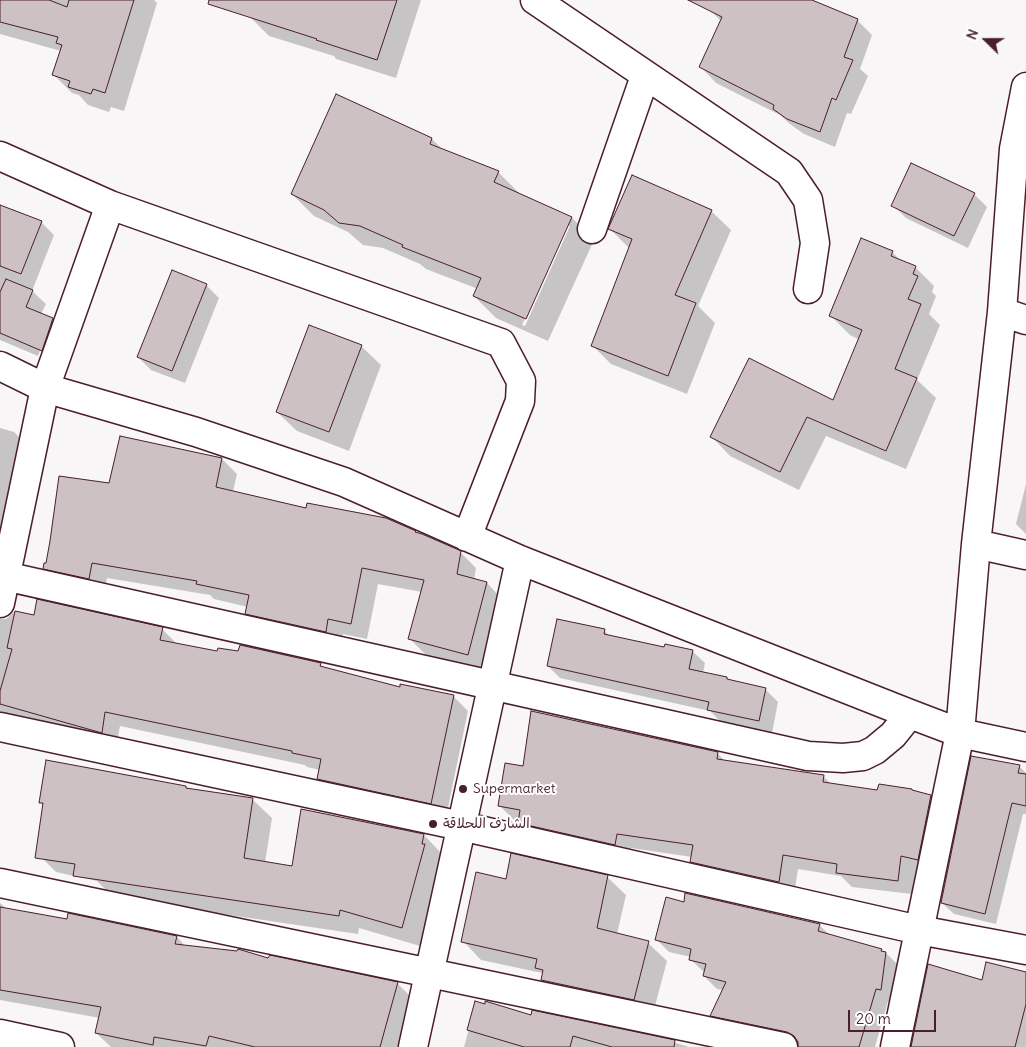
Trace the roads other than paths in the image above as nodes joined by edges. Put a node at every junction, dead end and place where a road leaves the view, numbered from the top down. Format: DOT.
graph roads {
  1 [pos="535,0"];
  2 [pos="646,76"];
  3 [pos="1026,87"];
  4 [pos="1020,150"];
  5 [pos="0,156"];
  6 [pos="110,204"];
  7 [pos="592,229"];
  8 [pos="808,289"];
  9 [pos="1014,316"];
  10 [pos="0,366"];
  11 [pos="45,388"];
  12 [pos="468,537"];
  13 [pos="976,544"];
  14 [pos="1026,555"];
  15 [pos="520,560"];
  16 [pos="3,576"];
  17 [pos="0,603"];
  18 [pos="493,685"];
  19 [pos="910,714"];
  20 [pos="0,728"];
  21 [pos="960,733"];
  22 [pos="1026,748"];
  23 [pos="461,826"];
  24 [pos="0,883"];
  25 [pos="919,930"];
  26 [pos="1026,950"];
  27 [pos="429,974"];
  28 [pos="0,1034"];
  29 [pos="60,1047"];
  30 [pos="413,1047"];
  31 [pos="783,1047"];
  32 [pos="895,1047"];
  1 -- 2 [label="street"];
  2 -- 7 [label="street"];
  2 -- 8 [label="street"];
  3 -- 4 [label="street"];
  4 -- 9 [label="street"];
  5 -- 6 [label="street"];
  6 -- 11 [label="street"];
  6 -- 12 [label="street"];
  9 -- 13 [label="street"];
  10 -- 11 [label="street"];
  11 -- 12 [label="street"];
  11 -- 16 [label="street"];
  12 -- 15 [label="street"];
  13 -- 14 [label="street"];
  13 -- 21 [label="street"];
  15 -- 18 [label="street"];
  15 -- 19 [label="street"];
  16 -- 17 [label="street"];
  16 -- 18 [label="street"];
  18 -- 19 [label="street"];
  18 -- 23 [label="street"];
  19 -- 21 [label="street"];
  20 -- 23 [label="street"];
  21 -- 22 [label="street"];
  21 -- 25 [label="street"];
  23 -- 25 [label="street"];
  23 -- 27 [label="street"];
  24 -- 27 [label="street"];
  25 -- 26 [label="street"];
  25 -- 32 [label="street"];
  27 -- 30 [label="street"];
  27 -- 31 [label="street"];
  28 -- 29 [label="street"];
}
